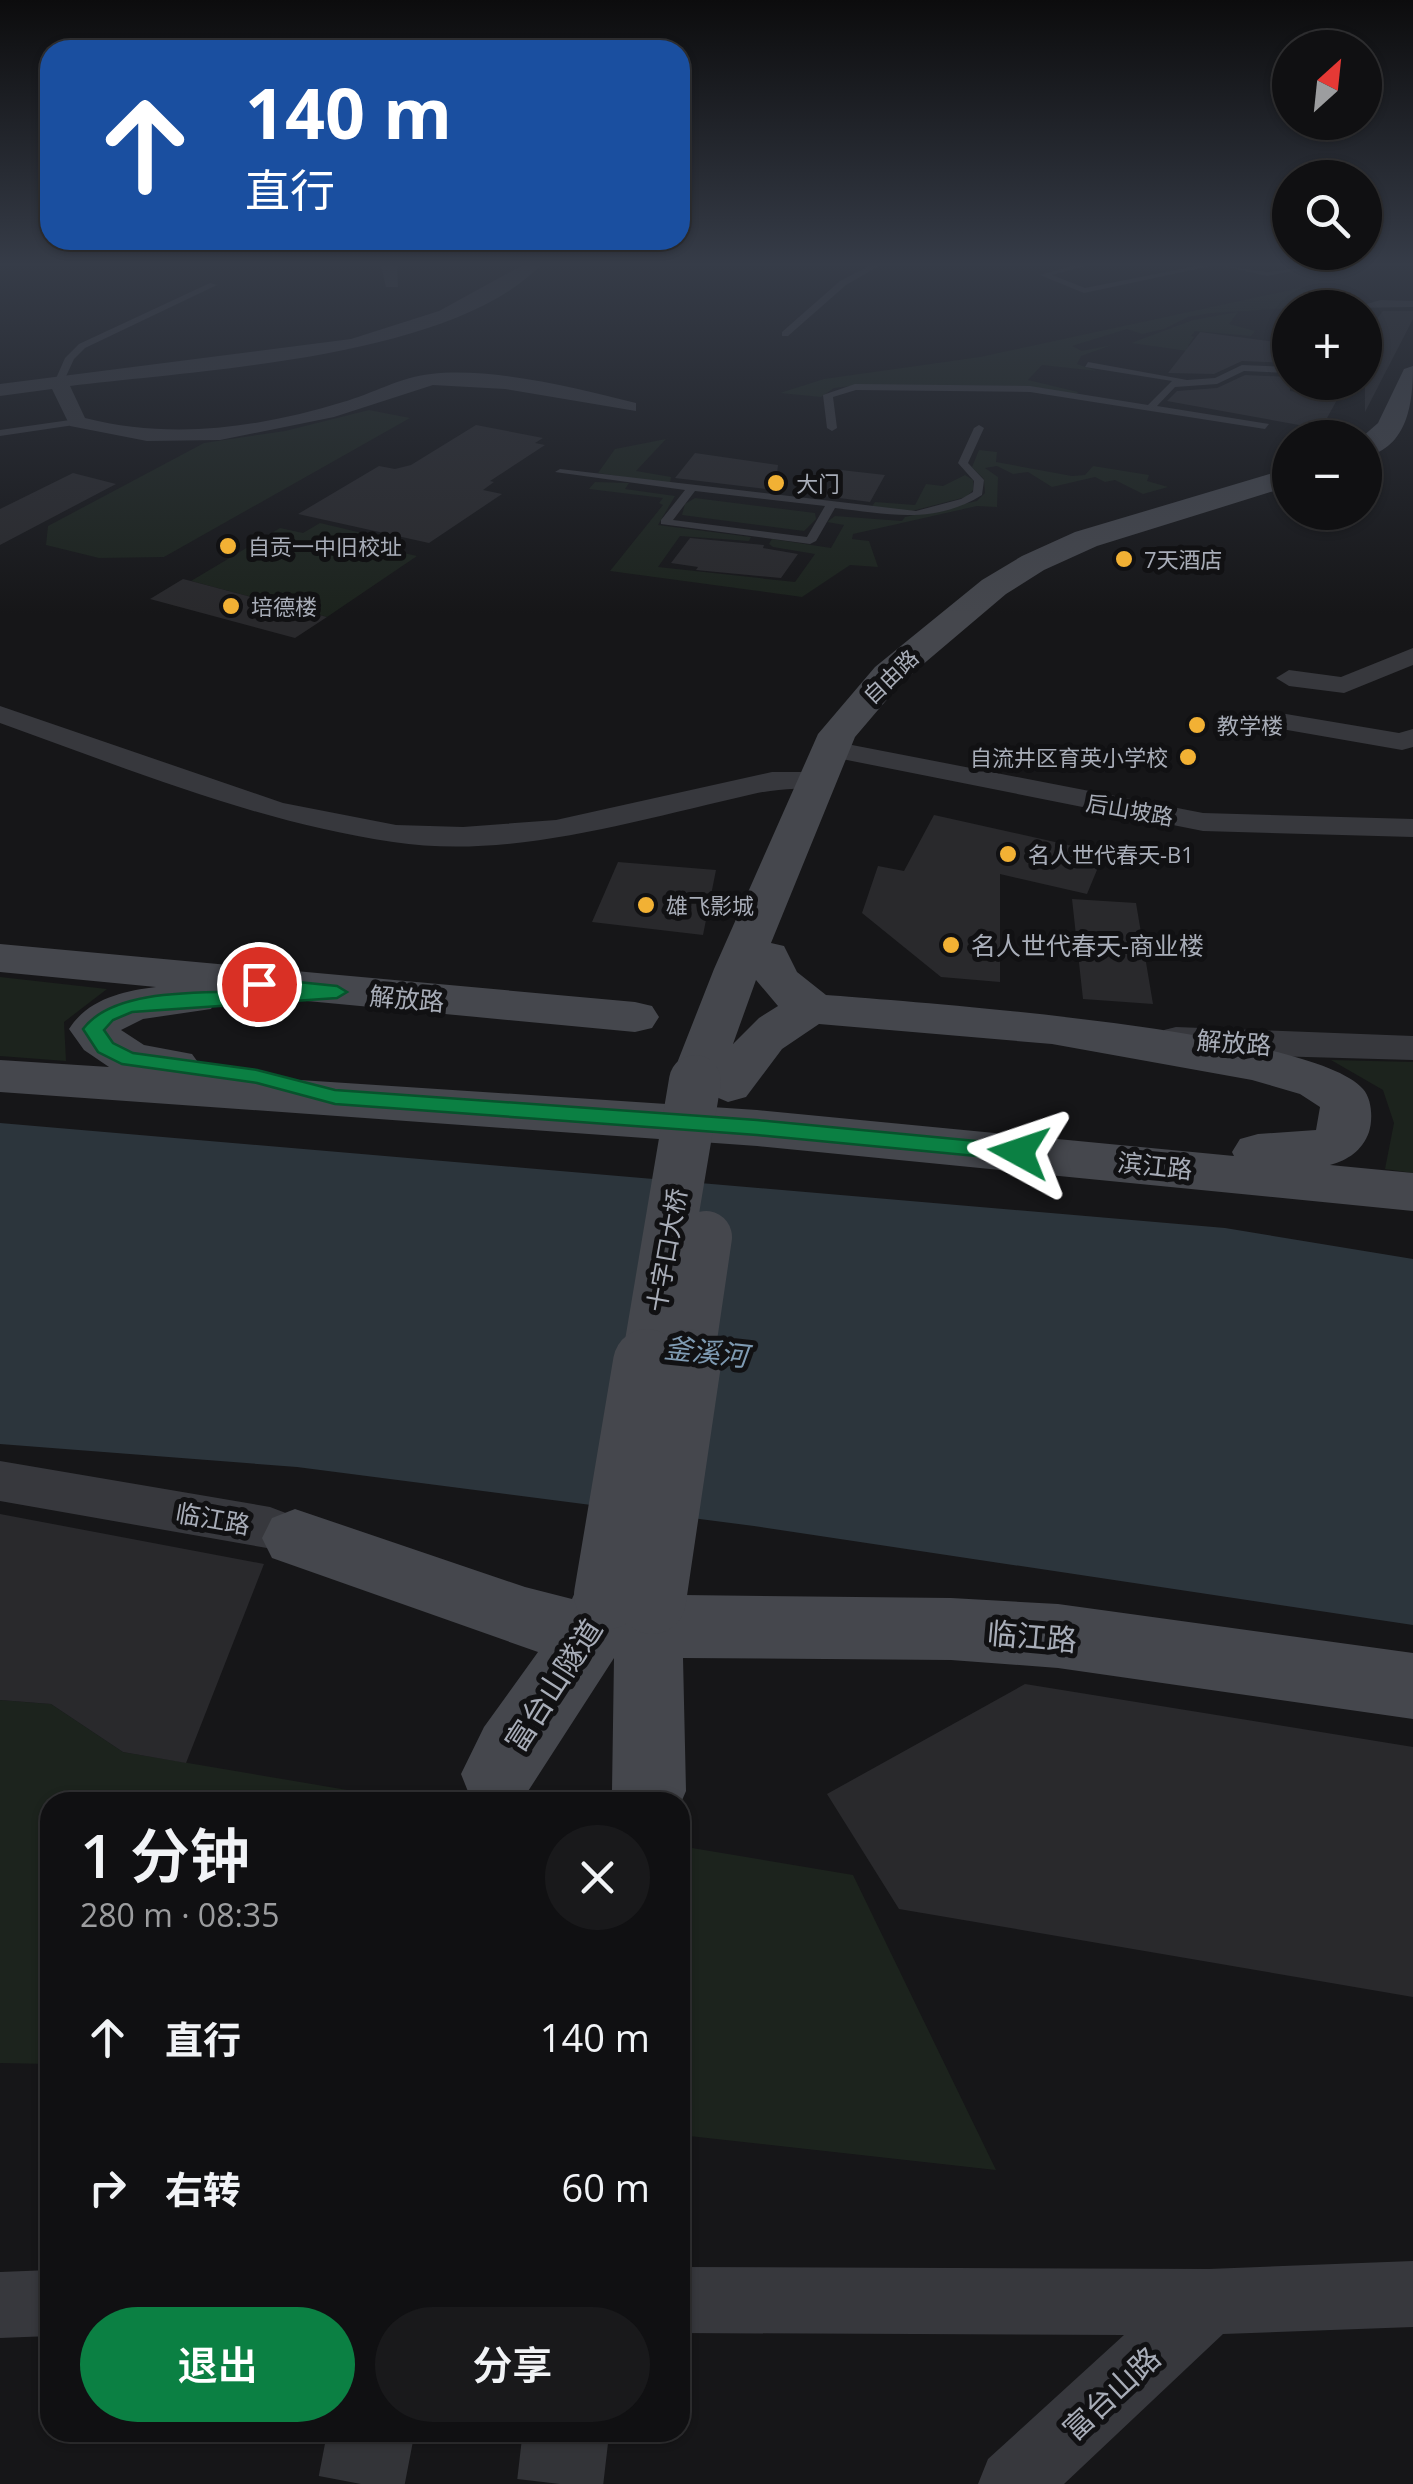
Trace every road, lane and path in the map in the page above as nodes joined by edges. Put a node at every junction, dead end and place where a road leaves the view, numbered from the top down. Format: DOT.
graph roads {
  1 [pos="67,382"];
  2 [pos="417,382"];
  3 [pos="466,382"];
  4 [pos="1163,382"];
  5 [pos="1194,382"];
  6 [pos="1409,382"];
  7 [pos="59,383"];
  8 [pos="1166,387"];
  9 [pos="0,390"];
  10 [pos="629,406"];
  11 [pos="1150,408"];
  12 [pos="1413,413"];
  13 [pos="77,422"];
  14 [pos="1264,426"];
  15 [pos="832,428"];
  16 [pos="979,428"];
  17 [pos="0,433"];
  18 [pos="1382,433"];
  19 [pos="1382,452"];
  20 [pos="560,472"];
  21 [pos="1272,482"];
  22 [pos="692,488"];
  23 [pos="1272,493"];
  24 [pos="831,506"];
  25 [pos="1412,657"];
  26 [pos="1289,678"];
  27 [pos="0,714"];
  28 [pos="1280,721"];
  29 [pos="1413,737"];
  30 [pos="852,752"];
  31 [pos="818,778"];
  32 [pos="1413,828"];
  33 [pos="0,958"];
  34 [pos="752,962"];
  35 [pos="337,992"];
  36 [pos="816,1009"];
  37 [pos="635,1016"];
  38 [pos="1052,1029"];
  39 [pos="1413,1048"];
  40 [pos="0,1076"];
  41 [pos="711,1083"];
  42 [pos="335,1097"];
  43 [pos="1094,1159"];
  44 [pos="1413,1192"];
  45 [pos="0,1481"];
  46 [pos="295,1538"];
  47 [pos="625,1614"];
  48 [pos="1413,1686"];
  49 [pos="497,1774"];
  50 [pos="649,1791"];
  51 [pos="1413,2294"];
  52 [pos="690,2300"];
  53 [pos="1209,2302"];
  54 [pos="40,2304"];
  55 [pos="0,2305"];
  56 [pos="1013,2484"];
  1 -- 7 [label="street"];
  2 -- 13 [label="street"];
  3 -- 10 [label="street"];
  4 -- 8 [label="lane"];
  5 -- 8 [label="lane"];
  6 -- 18 [label="main road"];
  7 -- 9 [label="street"];
  7 -- 13 [label="street"];
  8 -- 11 [label="lane"];
  11 -- 14 [label="lane"];
  11 -- 15 [label="lane"];
  12 -- 19 [label="main road"];
  13 -- 17 [label="lane"];
  16 -- 24 [label="lane"];
  20 -- 22 [label="lane"];
  21 -- 31 [label="main road, 自由路"];
  22 -- 24 [label="lane"];
  22 -- 24 [label="lane"];
  23 -- 30 [label="main road, 自由路"];
  25 -- 26 [label="street"];
  27 -- 31 [label="street"];
  28 -- 29 [label="street"];
  30 -- 32 [label="street, 后山坡路"];
  30 -- 34 [label="main road, 自由路"];
  31 -- 34 [label="main road, 自由路"];
  33 -- 35 [label="main road, 解放路"];
  34 -- 36 [label="main road"];
  34 -- 37 [label="main road"];
  34 -- 41 [label="main road, 自由路"];
  35 -- 37 [label="main road, 解放路"];
  35 -- 42 [label="main road"];
  36 -- 38 [label="main road, 解放路"];
  36 -- 41 [label="main road"];
  37 -- 41 [label="main road"];
  38 -- 39 [label="street, 解放路"];
  38 -- 43 [label="main road"];
  40 -- 42 [label="main road, 滨江路"];
  41 -- 47 [label="main road, 十字口大桥, bridge"];
  42 -- 43 [label="main road, 滨江路"];
  43 -- 44 [label="main road, 滨江路"];
  45 -- 46 [label="street, 临江路"];
  46 -- 47 [label="main road, 临江路"];
  47 -- 48 [label="main road, 临江路"];
  47 -- 49 [label="main road, 富台山隧道"];
  47 -- 50 [label="main road"];
  51 -- 53 [label="street"];
  52 -- 53 [label="street"];
  53 -- 56 [label="street, 富台山路"];
  54 -- 55 [label="street"];
}
